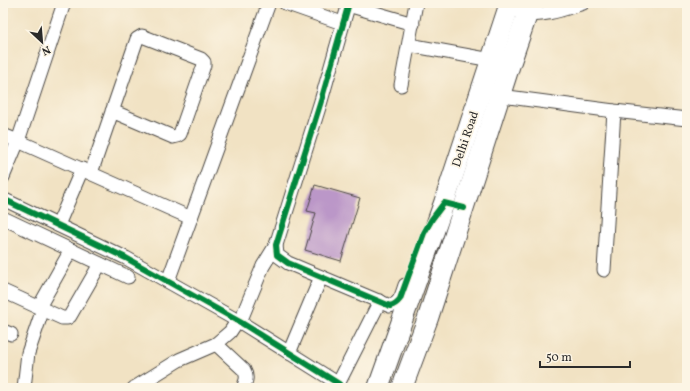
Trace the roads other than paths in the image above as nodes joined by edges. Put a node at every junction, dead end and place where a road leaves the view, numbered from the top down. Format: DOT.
graph roads {
  1 [pos="64,3"];
  2 [pos="270,3"];
  3 [pos="285,3"];
  4 [pos="416,3"];
  5 [pos="583,3"];
  6 [pos="348,4"];
  7 [pos="519,8"];
  8 [pos="342,23"];
  9 [pos="413,24"];
  10 [pos="409,45"];
  11 [pos="501,62"];
  12 [pos="401,85"];
  13 [pos="480,94"];
  14 [pos="500,96"];
  15 [pos="112,111"];
  16 [pos="614,111"];
  17 [pos="687,119"];
  18 [pos="3,135"];
  19 [pos="18,140"];
  20 [pos="87,171"];
  21 [pos="3,177"];
  22 [pos="3,199"];
  23 [pos="444,202"];
  24 [pos="464,208"];
  25 [pos="3,218"];
  26 [pos="191,218"];
  27 [pos="58,225"];
  28 [pos="276,245"];
  29 [pos="71,250"];
  30 [pos="100,264"];
  31 [pos="604,270"];
  32 [pos="128,277"];
  33 [pos="321,277"];
  34 [pos="168,281"];
  35 [pos="3,291"];
  36 [pos="380,301"];
  37 [pos="41,308"];
  38 [pos="236,325"];
  39 [pos="216,344"];
  40 [pos="289,353"];
  41 [pos="337,386"];
  42 [pos="24,388"];
  43 [pos="134,388"];
  44 [pos="243,388"];
  45 [pos="378,388"];
  46 [pos="402,388"];
  1 -- 19 [label="street"];
  2 -- 26 [label="street"];
  3 -- 8 [label="street"];
  4 -- 9 [label="street"];
  5 -- 7 [label="street"];
  6 -- 8 [label="street"];
  6 -- 9 [label="street"];
  7 -- 11 [label="main road"];
  8 -- 28 [label="street"];
  9 -- 10 [label="street"];
  10 -- 11 [label="street"];
  10 -- 12 [label="street"];
  11 -- 13 [label="main road, Delhi Road"];
  11 -- 14 [label="main road"];
  13 -- 14 [label="street"];
  13 -- 23 [label="main road, Delhi Road"];
  14 -- 16 [label="street"];
  14 -- 24 [label="main road"];
  15 -- 15 [label="street"];
  15 -- 20 [label="street"];
  16 -- 17 [label="street"];
  16 -- 31 [label="street"];
  18 -- 19 [label="street"];
  19 -- 20 [label="street"];
  19 -- 21 [label="street"];
  20 -- 26 [label="street"];
  20 -- 27 [label="street"];
  22 -- 27 [label="street"];
  23 -- 24 [label="street"];
  23 -- 36 [label="street"];
  23 -- 45 [label="main road, Delhi Road"];
  24 -- 46 [label="main road"];
  25 -- 29 [label="street"];
  26 -- 34 [label="street"];
  27 -- 34 [label="street"];
  28 -- 33 [label="street"];
  28 -- 38 [label="street"];
  29 -- 30 [label="street"];
  29 -- 37 [label="street"];
  30 -- 32 [label="street"];
  30 -- 37 [label="street"];
  33 -- 36 [label="street"];
  33 -- 40 [label="street"];
  34 -- 38 [label="street"];
  35 -- 37 [label="street"];
  36 -- 41 [label="street"];
  37 -- 42 [label="street"];
  38 -- 39 [label="street"];
  38 -- 40 [label="street"];
  39 -- 43 [label="street"];
  39 -- 44 [label="street"];
  40 -- 41 [label="street"];
}
